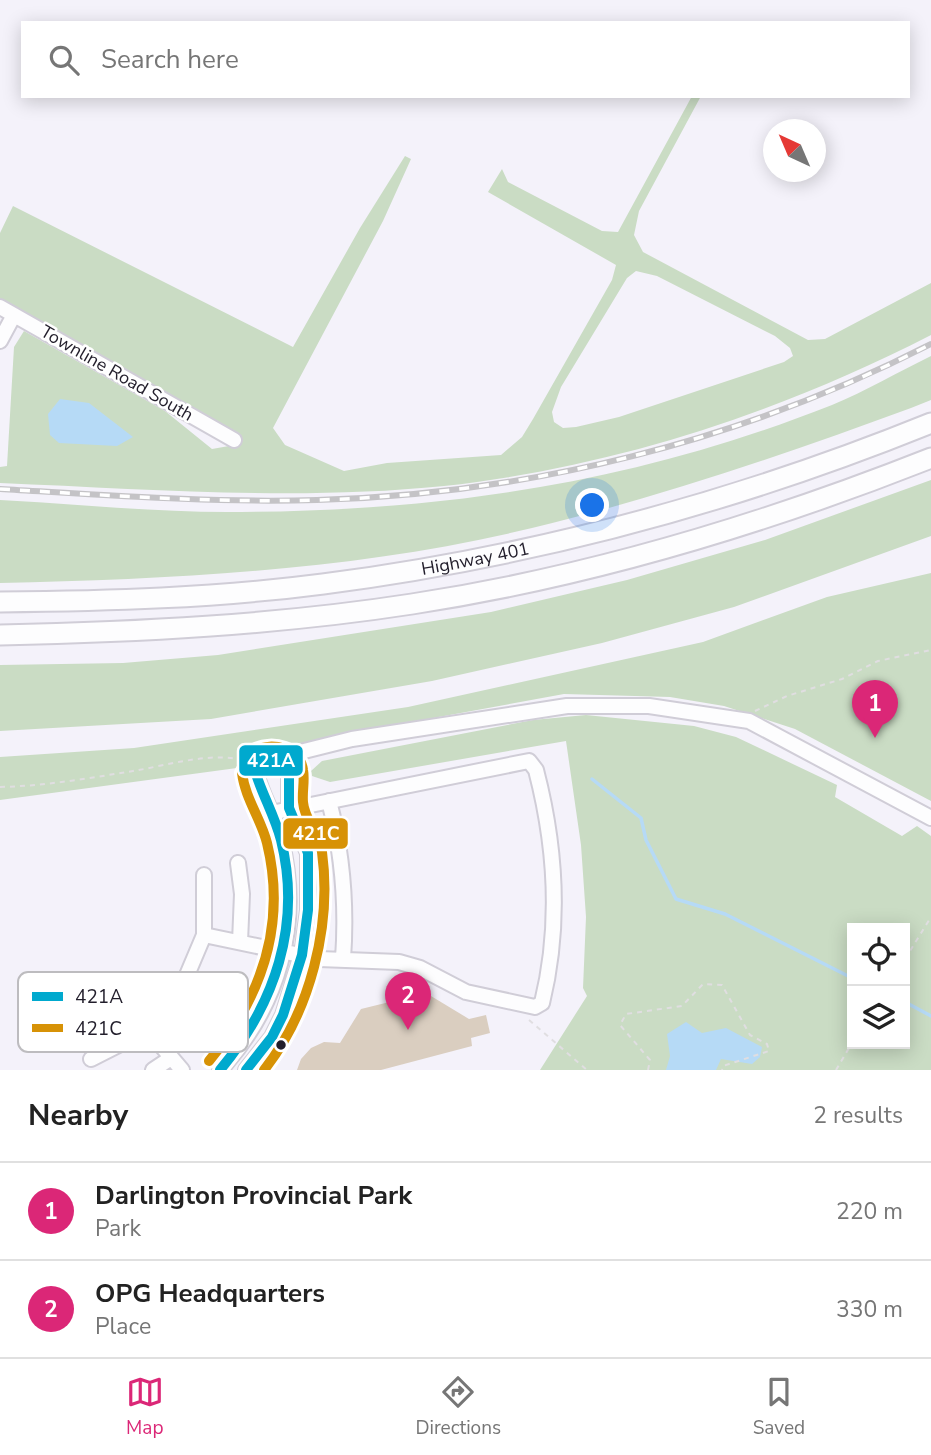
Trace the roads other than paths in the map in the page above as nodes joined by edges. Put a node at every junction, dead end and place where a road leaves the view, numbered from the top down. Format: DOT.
graph roads {
  1 [pos="0,307"];
  2 [pos="14,315"];
  3 [pos="0,341"];
  4 [pos="931,423"];
  5 [pos="234,440"];
  6 [pos="931,458"];
  7 [pos="0,602"];
  8 [pos="0,635"];
  9 [pos="278,760"];
  10 [pos="329,801"];
  11 [pos="289,808"];
  12 [pos="271,813"];
  13 [pos="931,818"];
  14 [pos="238,863"];
  15 [pos="204,875"];
  16 [pos="204,935"];
  17 [pos="240,942"];
  18 [pos="284,951"];
  19 [pos="302,955"];
  20 [pos="343,960"];
  21 [pos="188,972"];
  22 [pos="248,1033"];
  23 [pos="105,1052"];
  24 [pos="166,1052"];
  25 [pos="234,1052"];
  26 [pos="171,1058"];
  27 [pos="91,1059"];
  28 [pos="153,1070"];
  29 [pos="182,1070"];
  30 [pos="220,1070"];
  31 [pos="246,1070"];
  1 -- 2 [label="street, Townline Road South"];
  2 -- 3 [label="street"];
  2 -- 5 [label="street, Townline Road South"];
  4 -- 7 [label="highway, Highway 401"];
  6 -- 8 [label="highway, Highway 401"];
  9 -- 11 [label="street"];
  9 -- 12 [label="street"];
  9 -- 13 [label="street"];
  10 -- 11 [label="street"];
  10 -- 20 [label="street"];
  10 -- 20 [label="street"];
  11 -- 12 [label="street"];
  11 -- 19 [label="street"];
  12 -- 18 [label="street"];
  14 -- 17 [label="street"];
  15 -- 16 [label="street"];
  16 -- 17 [label="street"];
  16 -- 21 [label="street"];
  17 -- 18 [label="street"];
  18 -- 19 [label="street"];
  18 -- 22 [label="street"];
  19 -- 20 [label="street"];
  19 -- 31 [label="street"];
  23 -- 27 [label="street"];
  24 -- 26 [label="street"];
  25 -- 30 [label="street"];
  26 -- 28 [label="street"];
  26 -- 29 [label="street"];
}
